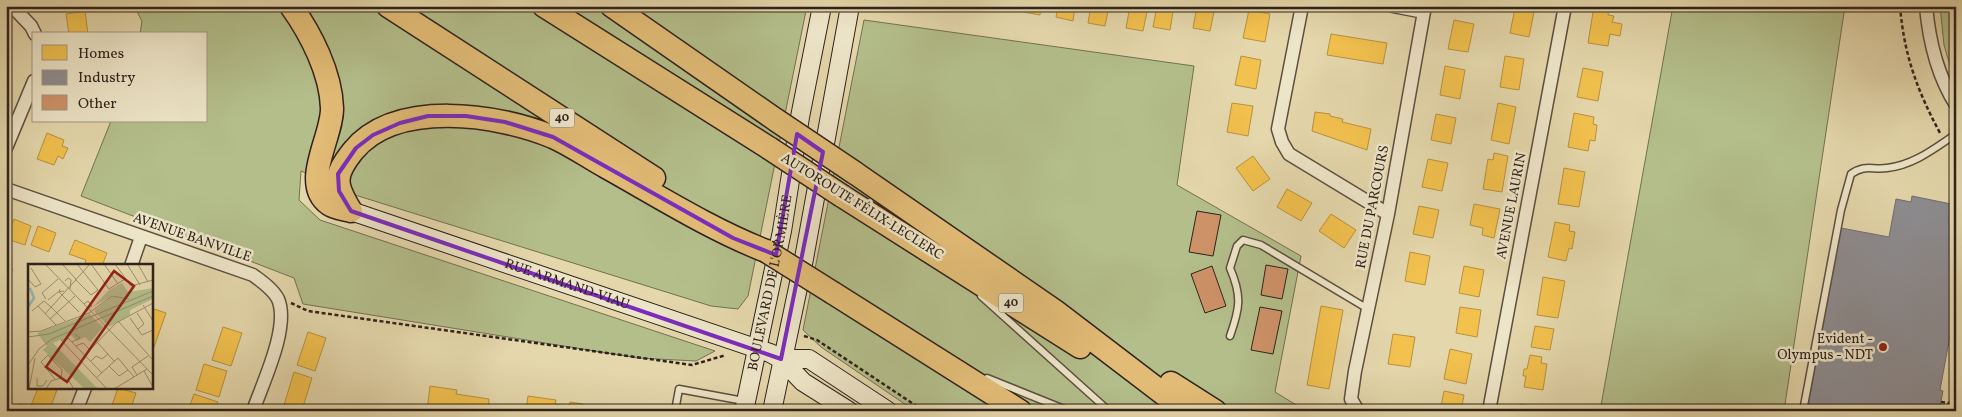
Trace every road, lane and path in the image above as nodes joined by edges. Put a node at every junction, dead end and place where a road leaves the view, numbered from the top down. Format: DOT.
graph roads {
  1 [pos="12,6"];
  2 [pos="291,6"];
  3 [pos="388,6"];
  4 [pos="544,6"];
  5 [pos="612,6"];
  6 [pos="822,6"];
  7 [pos="850,6"];
  8 [pos="1302,6"];
  9 [pos="1393,6"];
  10 [pos="1565,6"];
  11 [pos="1900,6"];
  12 [pos="1926,6"];
  13 [pos="1425,9"];
  14 [pos="34,32"];
  15 [pos="32,85"];
  16 [pos="1956,105"];
  17 [pos="1956,134"];
  18 [pos="1944,142"];
  19 [pos="6,148"];
  20 [pos="6,189"];
  21 [pos="351,211"];
  22 [pos="1388,214"];
  23 [pos="141,237"];
  24 [pos="930,250"];
  25 [pos="766,251"];
  26 [pos="131,264"];
  27 [pos="277,297"];
  28 [pos="1368,309"];
  29 [pos="1055,311"];
  30 [pos="789,330"];
  31 [pos="1230,336"];
  32 [pos="755,351"];
  33 [pos="781,359"];
  34 [pos="946,362"];
  35 [pos="84,390"];
  36 [pos="1941,402"];
  37 [pos="1956,404"];
  38 [pos="745,406"];
  39 [pos="76,411"];
  40 [pos="253,411"];
  41 [pos="675,411"];
  42 [pos="772,411"];
  43 [pos="849,411"];
  44 [pos="888,411"];
  45 [pos="924,411"];
  46 [pos="1020,411"];
  47 [pos="1069,411"];
  48 [pos="1109,411"];
  49 [pos="1179,411"];
  50 [pos="1186,411"];
  51 [pos="1214,411"];
  52 [pos="1358,411"];
  53 [pos="1489,411"];
  54 [pos="1803,411"];
  1 -- 14 [label="street"];
  2 -- 21 [label="highway"];
  3 -- 25 [label="highway, 40"];
  4 -- 24 [label="highway, AUTOROUTE FÉLIX-LECLERC / 40, bridge"];
  5 -- 29 [label="highway, bridge"];
  6 -- 32 [label="main road, BOULEVARD DE L'ORMIÈRE"];
  7 -- 30 [label="main road, BOULEVARD DE L'ORMIÈRE"];
  8 -- 22 [label="street"];
  9 -- 13 [label="street"];
  10 -- 53 [label="street, AVENUE LAURIN"];
  11 -- 18 [label="path"];
  12 -- 16 [label="street"];
  13 -- 22 [label="street, RUE DU PARCOURS"];
  15 -- 19 [label="street"];
  17 -- 18 [label="lane"];
  18 -- 54 [label="lane"];
  20 -- 23 [label="street, AVENUE BANVILLE"];
  21 -- 25 [label="highway"];
  21 -- 32 [label="main road, RUE ARMAND-VIAU"];
  22 -- 28 [label="street, RUE DU PARCOURS"];
  23 -- 26 [label="street"];
  23 -- 27 [label="street, AVENUE BANVILLE"];
  24 -- 48 [label="lane"];
  24 -- 49 [label="highway, AUTOROUTE FÉLIX-LECLERC / 40"];
  25 -- 34 [label="highway, 40, bridge"];
  27 -- 32 [label="path"];
  27 -- 40 [label="street"];
  28 -- 31 [label="lane"];
  28 -- 52 [label="street, RUE DU PARCOURS"];
  29 -- 50 [label="highway"];
  29 -- 51 [label="highway"];
  30 -- 33 [label="main road, BOULEVARD DE L'ORMIÈRE"];
  30 -- 45 [label="path"];
  32 -- 33 [label="main road, RUE ARMAND-VIAU"];
  32 -- 38 [label="main road, BOULEVARD DE L'ORMIÈRE"];
  33 -- 42 [label="main road, BOULEVARD DE L'ORMIÈRE"];
  33 -- 43 [label="main road, RUE ARMAND-VIAU"];
  33 -- 44 [label="main road, RUE ARMAND-VIAU"];
  34 -- 46 [label="highway, 40"];
  34 -- 47 [label="lane"];
  35 -- 39 [label="street"];
  36 -- 37 [label="path"];
  38 -- 41 [label="lane"];
}
